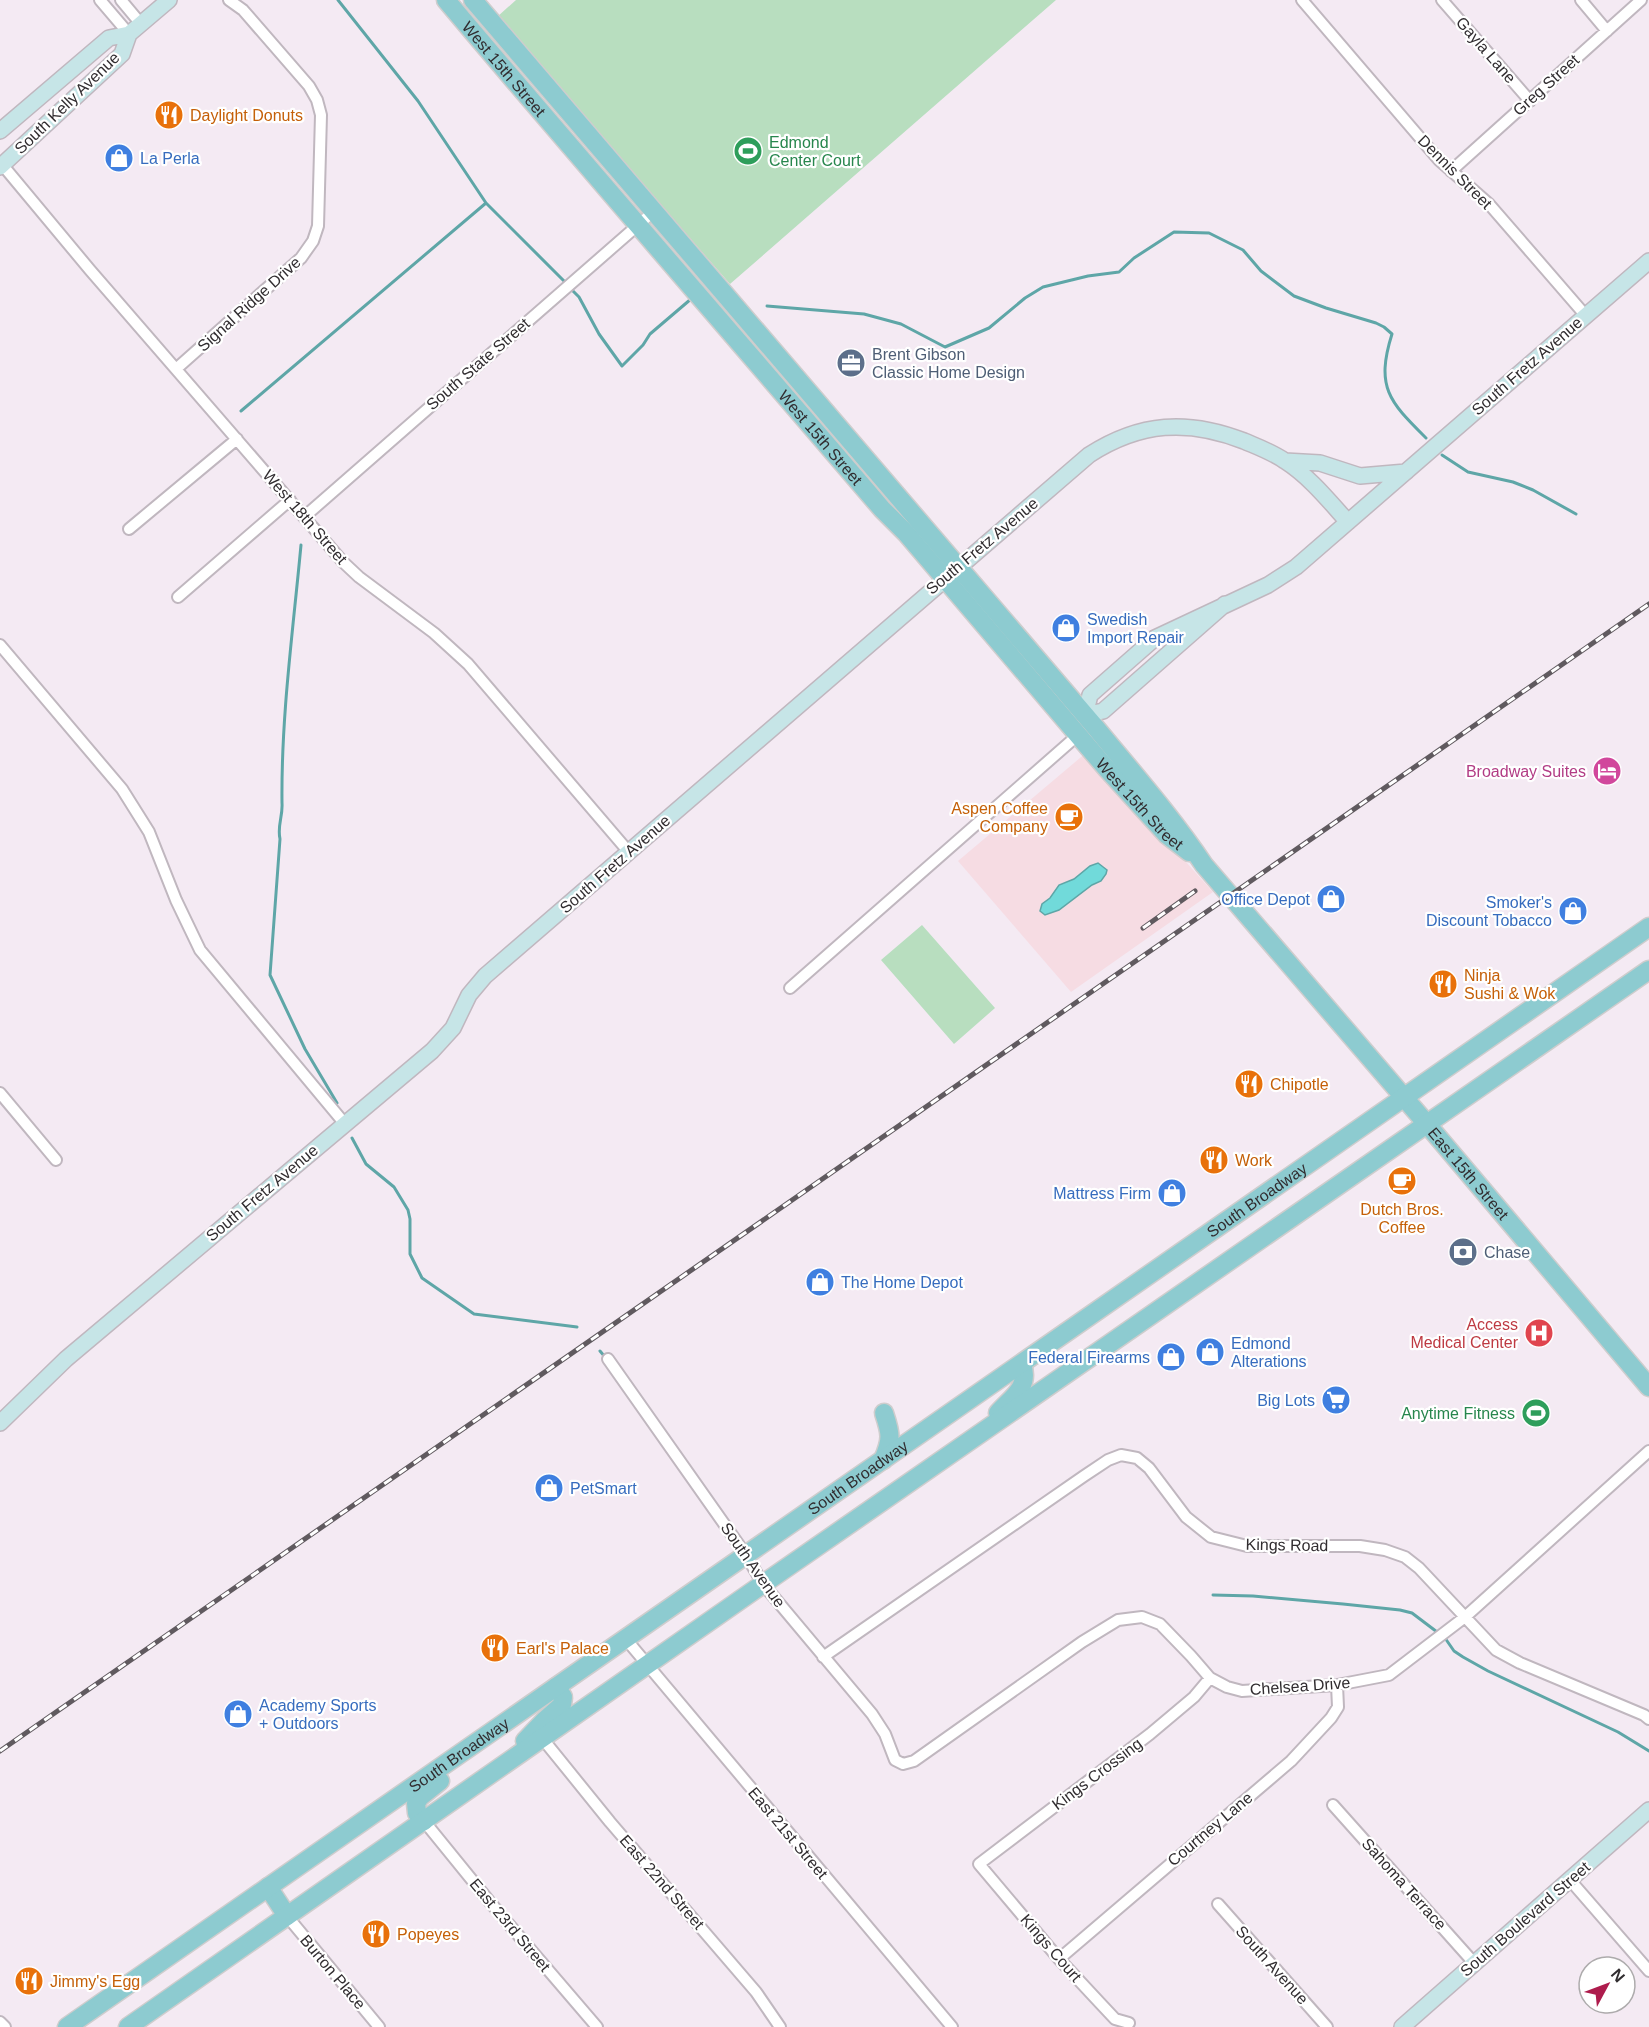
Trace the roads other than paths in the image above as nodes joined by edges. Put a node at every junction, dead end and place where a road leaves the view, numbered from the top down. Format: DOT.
graph roads {
  1 [pos="99,0"];
  2 [pos="121,0"];
  3 [pos="169,0"];
  4 [pos="229,0"];
  5 [pos="446,0"];
  6 [pos="473,0"];
  7 [pos="1302,0"];
  8 [pos="1442,0"];
  9 [pos="1581,0"];
  10 [pos="1641,0"];
  11 [pos="241,5"];
  12 [pos="141,24"];
  13 [pos="1607,30"];
  14 [pos="129,34"];
  15 [pos="1530,101"];
  16 [pos="0,131"];
  17 [pos="1,165"];
  18 [pos="1451,171"];
  19 [pos="653,212"];
  20 [pos="637,226"];
  21 [pos="1649,261"];
  22 [pos="1586,316"];
  23 [pos="176,369"];
  24 [pos="237,439"];
  25 [pos="1285,461"];
  26 [pos="1406,472"];
  27 [pos="290,500"];
  28 [pos="304,517"];
  29 [pos="1348,522"];
  30 [pos="129,529"];
  31 [pos="959,567"];
  32 [pos="944,579"];
  33 [pos="178,597"];
  34 [pos="0,645"];
  35 [pos="1084,715"];
  36 [pos="1078,735"];
  37 [pos="628,851"];
  38 [pos="1204,865"];
  39 [pos="1649,927"];
  40 [pos="1649,970"];
  41 [pos="790,988"];
  42 [pos="0,1094"];
  43 [pos="1404,1098"];
  44 [pos="1426,1123"];
  45 [pos="345,1124"];
  46 [pos="56,1160"];
  47 [pos="608,1359"];
  48 [pos="1022,1364"];
  49 [pos="1649,1387"];
  50 [pos="0,1424"];
  51 [pos="924,1432"];
  52 [pos="981,1433"];
  53 [pos="1649,1451"];
  54 [pos="883,1460"];
  55 [pos="746,1555"];
  56 [pos="763,1584"];
  57 [pos="1466,1617"];
  58 [pos="626,1638"];
  59 [pos="823,1657"];
  60 [pos="647,1665"];
  61 [pos="1210,1678"];
  62 [pos="1338,1685"];
  63 [pos="556,1687"];
  64 [pos="1649,1719"];
  65 [pos="542,1738"];
  66 [pos="469,1748"];
  67 [pos="903,1764"];
  68 [pos="496,1770"];
  69 [pos="1334,1805"];
  70 [pos="1649,1810"];
  71 [pos="424,1821"];
  72 [pos="979,1864"];
  73 [pos="1570,1880"];
  74 [pos="268,1887"];
  75 [pos="1218,1904"];
  76 [pos="287,1916"];
  77 [pos="1059,1959"];
  78 [pos="1474,1963"];
  79 [pos="1649,1971"];
  80 [pos="0,2022"];
  81 [pos="1129,2023"];
  82 [pos="950,2026"];
  83 [pos="5,2027"];
  84 [pos="67,2027"];
  85 [pos="128,2027"];
  86 [pos="379,2027"];
  87 [pos="597,2027"];
  88 [pos="780,2027"];
  89 [pos="1327,2027"];
  90 [pos="1402,2027"];
  1 -- 14 [label="street"];
  2 -- 12 [label="street"];
  3 -- 12 [label="street, South Kelly Avenue"];
  4 -- 11 [label="street, Signal Ridge Drive"];
  5 -- 20 [label="main road, West 15th Street"];
  6 -- 19 [label="main road, West 15th Street"];
  7 -- 18 [label="street, Dennis Street"];
  8 -- 15 [label="street, Gayla Lane"];
  9 -- 13 [label="street"];
  10 -- 13 [label="street, Greg Street"];
  11 -- 23 [label="street, Signal Ridge Drive"];
  12 -- 14 [label="street, South Kelly Avenue"];
  13 -- 15 [label="street, Greg Street"];
  14 -- 16 [label="street, South Kelly Avenue"];
  14 -- 17 [label="street, South Kelly Avenue"];
  15 -- 18 [label="street, Greg Street"];
  17 -- 23 [label="street, West 18th Street"];
  18 -- 22 [label="street, Dennis Street"];
  19 -- 20 [label="street, South State Street"];
  19 -- 31 [label="main road, West 15th Street"];
  20 -- 28 [label="street, South State Street"];
  20 -- 32 [label="main road, West 15th Street"];
  21 -- 22 [label="street, South Fretz Avenue"];
  22 -- 26 [label="street, South Fretz Avenue"];
  23 -- 24 [label="street, West 18th Street"];
  24 -- 27 [label="street, West 18th Street"];
  24 -- 30 [label="street"];
  25 -- 26 [label="street, South Fretz Avenue"];
  25 -- 29 [label="street, South Fretz Avenue"];
  25 -- 31 [label="street, South Fretz Avenue"];
  26 -- 29 [label="street, South Fretz Avenue"];
  27 -- 28 [label="street, West 18th Street"];
  27 -- 33 [label="street"];
  28 -- 37 [label="street, West 18th Street"];
  29 -- 35 [label="street, South Fretz Avenue"];
  31 -- 32 [label="street, South Fretz Avenue"];
  31 -- 35 [label="main road, West 15th Street"];
  32 -- 36 [label="main road, West 15th Street"];
  32 -- 37 [label="street, South Fretz Avenue"];
  34 -- 45 [label="street"];
  35 -- 36 [label="main road"];
  35 -- 38 [label="main road, West 15th Street"];
  36 -- 38 [label="main road, West 15th Street"];
  36 -- 41 [label="street"];
  37 -- 45 [label="street, South Fretz Avenue"];
  38 -- 43 [label="main road, West 15th Street"];
  39 -- 43 [label="main road, South Broadway"];
  40 -- 44 [label="main road, South Broadway"];
  42 -- 46 [label="street"];
  43 -- 44 [label="main road, East 15th Street"];
  43 -- 48 [label="main road, South Broadway"];
  44 -- 49 [label="main road, East 15th Street"];
  44 -- 52 [label="main road, South Broadway"];
  45 -- 50 [label="street, South Fretz Avenue"];
  47 -- 55 [label="street, South Avenue"];
  48 -- 51 [label="main road, South Broadway"];
  48 -- 52 [label="main road"];
  51 -- 54 [label="main road, South Broadway"];
  51 -- 54 [label="main road"];
  52 -- 56 [label="main road, South Broadway"];
  53 -- 57 [label="street, Chelsea Drive"];
  54 -- 55 [label="main road, South Broadway"];
  55 -- 56 [label="street, South Avenue"];
  55 -- 58 [label="main road, South Broadway"];
  56 -- 59 [label="street, South Avenue"];
  56 -- 60 [label="main road, South Broadway"];
  57 -- 59 [label="street, Kings Road"];
  57 -- 62 [label="street, Chelsea Drive"];
  57 -- 64 [label="street, Kings Road"];
  58 -- 60 [label="street, East 21st Street"];
  58 -- 63 [label="main road, South Broadway"];
  59 -- 67 [label="street, South Avenue"];
  60 -- 65 [label="main road, South Broadway"];
  60 -- 82 [label="street, East 21st Street"];
  61 -- 62 [label="street, Chelsea Drive"];
  61 -- 67 [label="street, Chelsea Drive"];
  61 -- 72 [label="street, Kings Crossing"];
  62 -- 77 [label="street, Courtney Lane"];
  63 -- 66 [label="main road, South Broadway"];
  63 -- 68 [label="main road"];
  65 -- 68 [label="main road, South Broadway"];
  65 -- 88 [label="street, East 22nd Street"];
  66 -- 71 [label="main road"];
  66 -- 74 [label="main road, South Broadway"];
  68 -- 71 [label="main road, South Broadway"];
  69 -- 78 [label="street, Sahoma Terrace"];
  70 -- 73 [label="street, South Boulevard Street"];
  71 -- 76 [label="main road, South Broadway"];
  71 -- 87 [label="street, East 23rd Street"];
  72 -- 77 [label="street, Kings Court"];
  73 -- 78 [label="street, South Boulevard Street"];
  73 -- 79 [label="street"];
  74 -- 76 [label="main road"];
  74 -- 84 [label="main road, South Broadway"];
  75 -- 89 [label="street, South Avenue"];
  76 -- 85 [label="main road, South Broadway"];
  76 -- 86 [label="street, Burton Place"];
  77 -- 81 [label="street, Kings Court"];
  78 -- 90 [label="street, South Boulevard Street"];
  80 -- 83 [label="street"];
}
